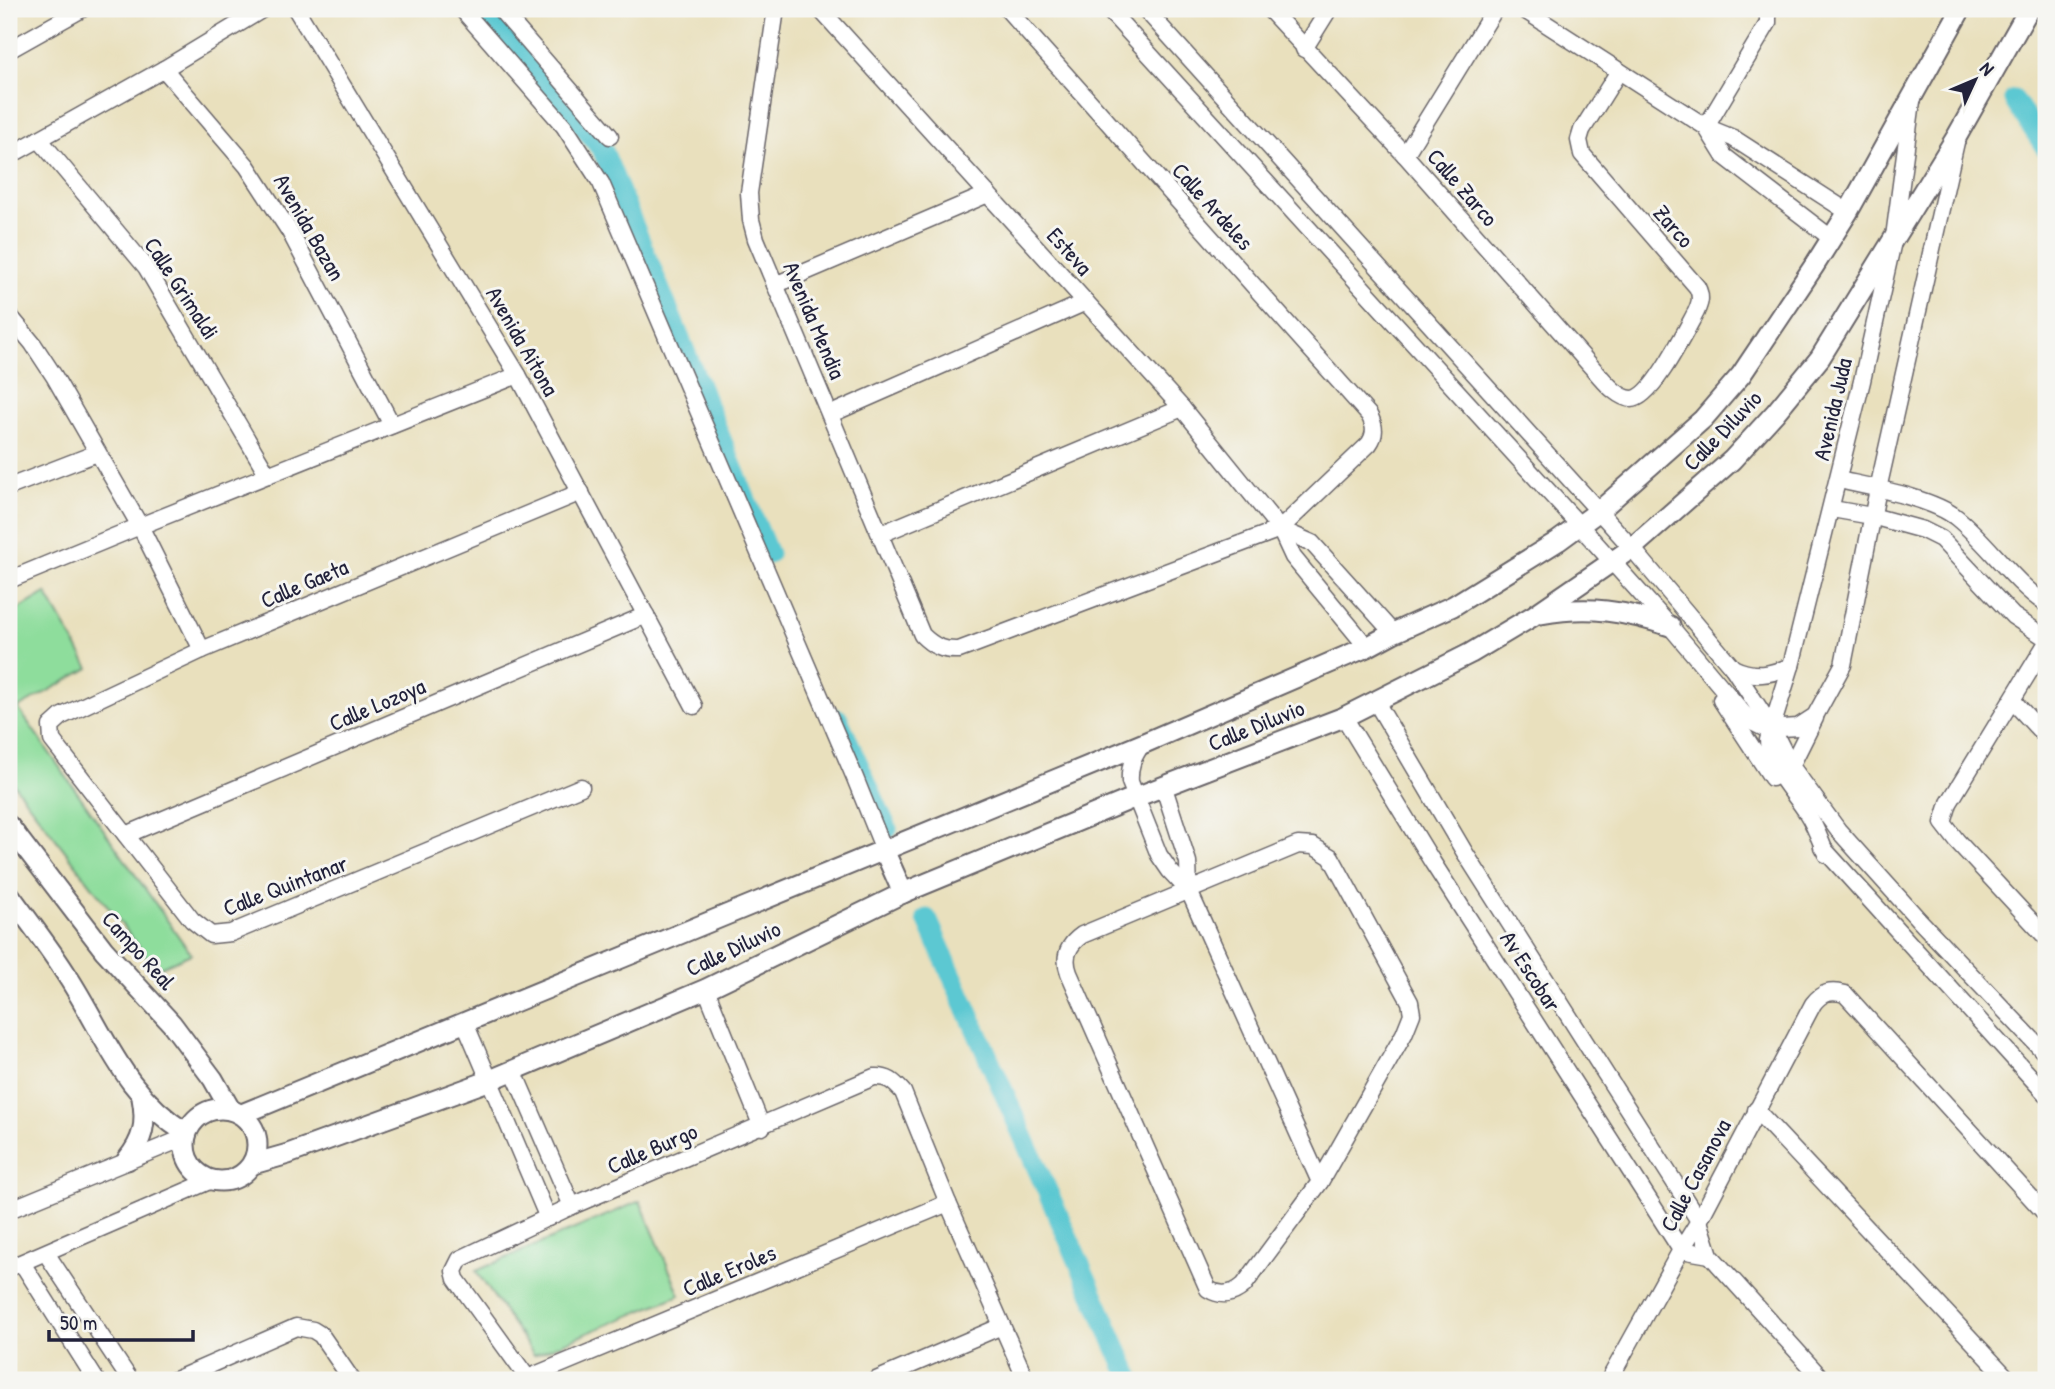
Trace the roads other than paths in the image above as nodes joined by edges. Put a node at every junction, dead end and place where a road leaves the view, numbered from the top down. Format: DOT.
graph roads {
  1 [pos="82,9"];
  2 [pos="263,9"];
  3 [pos="296,9"];
  4 [pos="462,9"];
  5 [pos="500,9"];
  6 [pos="776,9"];
  7 [pos="820,9"];
  8 [pos="1007,9"];
  9 [pos="1108,9"];
  10 [pos="1145,9"];
  11 [pos="1269,9"];
  12 [pos="1329,9"];
  13 [pos="1495,9"];
  14 [pos="1523,9"];
  15 [pos="1768,9"];
  16 [pos="1961,9"];
  17 [pos="2029,9"];
  18 [pos="1304,49"];
  19 [pos="9,51"];
  20 [pos="164,69"];
  21 [pos="1619,71"];
  22 [pos="1913,95"];
  23 [pos="1706,127"];
  24 [pos="610,136"];
  25 [pos="1957,136"];
  26 [pos="39,139"];
  27 [pos="1405,155"];
  28 [pos="9,156"];
  29 [pos="988,194"];
  30 [pos="1848,212"];
  31 [pos="1894,237"];
  32 [pos="1831,238"];
  33 [pos="775,285"];
  34 [pos="1086,302"];
  35 [pos="9,315"];
  36 [pos="518,375"];
  37 [pos="1622,396"];
  38 [pos="1182,408"];
  39 [pos="831,414"];
  40 [pos="392,425"];
  41 [pos="97,453"];
  42 [pos="268,475"];
  43 [pos="1839,480"];
  44 [pos="9,487"];
  45 [pos="1878,489"];
  46 [pos="581,492"];
  47 [pos="1832,509"];
  48 [pos="1599,511"];
  49 [pos="1872,516"];
  50 [pos="139,526"];
  51 [pos="1580,526"];
  52 [pos="1280,529"];
  53 [pos="881,534"];
  54 [pos="1632,548"];
  55 [pos="1613,563"];
  56 [pos="9,580"];
  57 [pos="2046,604"];
  58 [pos="646,615"];
  59 [pos="1533,616"];
  60 [pos="1670,626"];
  61 [pos="1393,633"];
  62 [pos="2046,638"];
  63 [pos="1683,642"];
  64 [pos="2046,644"];
  65 [pos="1367,647"];
  66 [pos="202,650"];
  67 [pos="1791,666"];
  68 [pos="1733,668"];
  69 [pos="2013,701"];
  70 [pos="1376,702"];
  71 [pos="694,706"];
  72 [pos="1815,716"];
  73 [pos="1344,717"];
  74 [pos="51,726"];
  75 [pos="1772,728"];
  76 [pos="2046,737"];
  77 [pos="1142,744"];
  78 [pos="1791,766"];
  79 [pos="581,788"];
  80 [pos="1164,788"];
  81 [pos="1136,797"];
  82 [pos="9,826"];
  83 [pos="126,835"];
  84 [pos="884,850"];
  85 [pos="1826,854"];
  86 [pos="1189,891"];
  87 [pos="903,893"];
  88 [pos="9,894"];
  89 [pos="2046,937"];
  90 [pos="706,989"];
  91 [pos="1562,1007"];
  92 [pos="465,1023"];
  93 [pos="1542,1030"];
  94 [pos="2046,1054"];
  95 [pos="513,1070"];
  96 [pos="488,1081"];
  97 [pos="2046,1094"];
  98 [pos="142,1098"];
  99 [pos="1756,1110"];
  100 [pos="236,1112"];
  101 [pos="762,1127"];
  102 [pos="186,1135"];
  103 [pos="127,1160"];
  104 [pos="253,1164"];
  105 [pos="214,1179"];
  106 [pos="1320,1182"];
  107 [pos="948,1203"];
  108 [pos="572,1206"];
  109 [pos="9,1210"];
  110 [pos="2046,1214"];
  111 [pos="548,1217"];
  112 [pos="1699,1221"];
  113 [pos="1681,1250"];
  114 [pos="46,1253"];
  115 [pos="1710,1255"];
  116 [pos="15,1266"];
  117 [pos="1002,1326"];
  118 [pos="196,1376"];
  119 [pos="528,1379"];
  120 [pos="96,1380"];
  121 [pos="130,1380"];
  122 [pos="175,1380"];
  123 [pos="352,1380"];
  124 [pos="876,1380"];
  125 [pos="1026,1380"];
  126 [pos="1609,1380"];
  127 [pos="1823,1380"];
  128 [pos="2009,1380"];
  1 -- 19 [label="street"];
  2 -- 20 [label="street"];
  3 -- 36 [label="street, Avenida Aitona"];
  4 -- 84 [label="street"];
  5 -- 24 [label="street"];
  6 -- 33 [label="street, Avenida Mendia"];
  7 -- 29 [label="street, Esteva"];
  8 -- 52 [label="street, Calle Ardeles"];
  9 -- 51 [label="street, Avenida Juda"];
  10 -- 48 [label="street"];
  11 -- 18 [label="street, Calle Zarco"];
  12 -- 18 [label="street"];
  13 -- 27 [label="street"];
  14 -- 21 [label="street"];
  15 -- 23 [label="street"];
  16 -- 22 [label="street, Calle Diluvio"];
  17 -- 25 [label="street, Calle Diluvio"];
  18 -- 27 [label="street, Calle Zarco"];
  20 -- 26 [label="street"];
  20 -- 40 [label="street, Avenida Bazan"];
  21 -- 23 [label="street"];
  21 -- 37 [label="street, Zarco"];
  22 -- 30 [label="street, Calle Diluvio"];
  22 -- 31 [label="street, Avenida Juda"];
  23 -- 30 [label="street"];
  23 -- 32 [label="street"];
  25 -- 31 [label="street, Calle Diluvio"];
  25 -- 45 [label="street"];
  26 -- 28 [label="street"];
  26 -- 42 [label="street, Calle Grimaldi"];
  27 -- 37 [label="street, Calle Zarco"];
  29 -- 33 [label="street"];
  29 -- 34 [label="street, Esteva"];
  30 -- 32 [label="street, Calle Diluvio"];
  31 -- 43 [label="street, Avenida Juda"];
  31 -- 54 [label="street, Calle Diluvio"];
  32 -- 48 [label="street, Calle Diluvio"];
  33 -- 39 [label="street, Avenida Mendia"];
  34 -- 38 [label="street, Esteva"];
  34 -- 39 [label="street"];
  35 -- 41 [label="street"];
  36 -- 40 [label="street"];
  36 -- 46 [label="street, Avenida Aitona"];
  38 -- 52 [label="street, Esteva"];
  38 -- 53 [label="street"];
  39 -- 53 [label="street, Avenida Mendia"];
  40 -- 42 [label="street"];
  41 -- 44 [label="street"];
  41 -- 50 [label="street"];
  42 -- 50 [label="street"];
  43 -- 45 [label="street"];
  43 -- 47 [label="street, Avenida Juda"];
  45 -- 49 [label="street"];
  45 -- 57 [label="street"];
  46 -- 58 [label="street, Avenida Aitona"];
  46 -- 66 [label="street, Calle Gaeta"];
  47 -- 49 [label="street"];
  47 -- 67 [label="street, Avenida Juda"];
  48 -- 51 [label="street, Calle Diluvio"];
  48 -- 54 [label="street"];
  49 -- 62 [label="street"];
  49 -- 72 [label="street"];
  50 -- 56 [label="street"];
  50 -- 66 [label="street"];
  51 -- 55 [label="street, Avenida Juda"];
  51 -- 61 [label="street, Calle Diluvio"];
  52 -- 53 [label="street, Avenida Mendia"];
  52 -- 61 [label="street, Esteva"];
  52 -- 65 [label="street, Esteva"];
  54 -- 55 [label="street, Calle Diluvio"];
  54 -- 68 [label="street"];
  55 -- 59 [label="street, Calle Diluvio"];
  55 -- 60 [label="street, Avenida Juda"];
  58 -- 71 [label="street, Avenida Aitona"];
  58 -- 83 [label="street, Calle Lozoya"];
  59 -- 60 [label="street"];
  59 -- 70 [label="street, Calle Diluvio"];
  60 -- 63 [label="street, Avenida Juda"];
  61 -- 65 [label="street, Calle Diluvio"];
  63 -- 75 [label="street, Avenida Juda"];
  63 -- 85 [label="street, Avenida Juda"];
  64 -- 69 [label="street"];
  65 -- 77 [label="street, Calle Diluvio"];
  66 -- 74 [label="street, Calle Gaeta"];
  67 -- 68 [label="street"];
  67 -- 75 [label="street, Avenida Juda"];
  68 -- 75 [label="street"];
  69 -- 76 [label="street"];
  69 -- 89 [label="street"];
  70 -- 73 [label="street, Calle Diluvio"];
  70 -- 91 [label="street"];
  72 -- 75 [label="street"];
  72 -- 78 [label="street"];
  73 -- 80 [label="street, Calle Diluvio"];
  73 -- 93 [label="street, Av Escobar"];
  74 -- 83 [label="street, Calle Quintanar"];
  75 -- 78 [label="street"];
  75 -- 85 [label="street, Avenida Juda"];
  77 -- 81 [label="street"];
  77 -- 84 [label="street, Calle Diluvio"];
  78 -- 94 [label="street"];
  79 -- 83 [label="street, Calle Quintanar"];
  80 -- 81 [label="street, Calle Diluvio"];
  80 -- 86 [label="street"];
  81 -- 86 [label="street"];
  81 -- 87 [label="street, Calle Diluvio"];
  82 -- 100 [label="street, Campo Real"];
  84 -- 87 [label="street"];
  84 -- 92 [label="street, Calle Diluvio"];
  85 -- 97 [label="street, Avenida Juda"];
  86 -- 106 [label="street"];
  86 -- 106 [label="street"];
  86 -- 106 [label="street"];
  87 -- 90 [label="street, Calle Diluvio"];
  88 -- 98 [label="street"];
  90 -- 95 [label="street, Calle Diluvio"];
  90 -- 101 [label="street"];
  91 -- 93 [label="street"];
  91 -- 112 [label="street"];
  92 -- 96 [label="street"];
  92 -- 100 [label="street, Calle Diluvio"];
  93 -- 113 [label="street, Av Escobar"];
  95 -- 96 [label="street, Calle Diluvio"];
  95 -- 108 [label="street"];
  96 -- 104 [label="street, Calle Diluvio"];
  96 -- 111 [label="street"];
  98 -- 102 [label="street"];
  98 -- 103 [label="street"];
  99 -- 110 [label="street, Calle Casanova"];
  99 -- 112 [label="street, Calle Casanova"];
  99 -- 128 [label="street"];
  100 -- 102 [label="street"];
  100 -- 104 [label="street"];
  101 -- 107 [label="street, Calle Burgo"];
  101 -- 108 [label="street, Calle Burgo"];
  102 -- 103 [label="street"];
  102 -- 105 [label="street"];
  103 -- 109 [label="street"];
  104 -- 105 [label="street"];
  105 -- 114 [label="street"];
  107 -- 117 [label="street"];
  107 -- 119 [label="street, Calle Eroles"];
  108 -- 111 [label="street, Calle Burgo"];
  111 -- 119 [label="street, Calle Burgo"];
  112 -- 113 [label="street, Calle Casanova"];
  112 -- 115 [label="street"];
  113 -- 115 [label="street"];
  113 -- 126 [label="street, Calle Casanova"];
  114 -- 116 [label="street"];
  114 -- 121 [label="street"];
  115 -- 127 [label="street"];
  116 -- 120 [label="street"];
  117 -- 124 [label="street"];
  117 -- 125 [label="street"];
  118 -- 122 [label="street"];
  118 -- 123 [label="street"];
}
